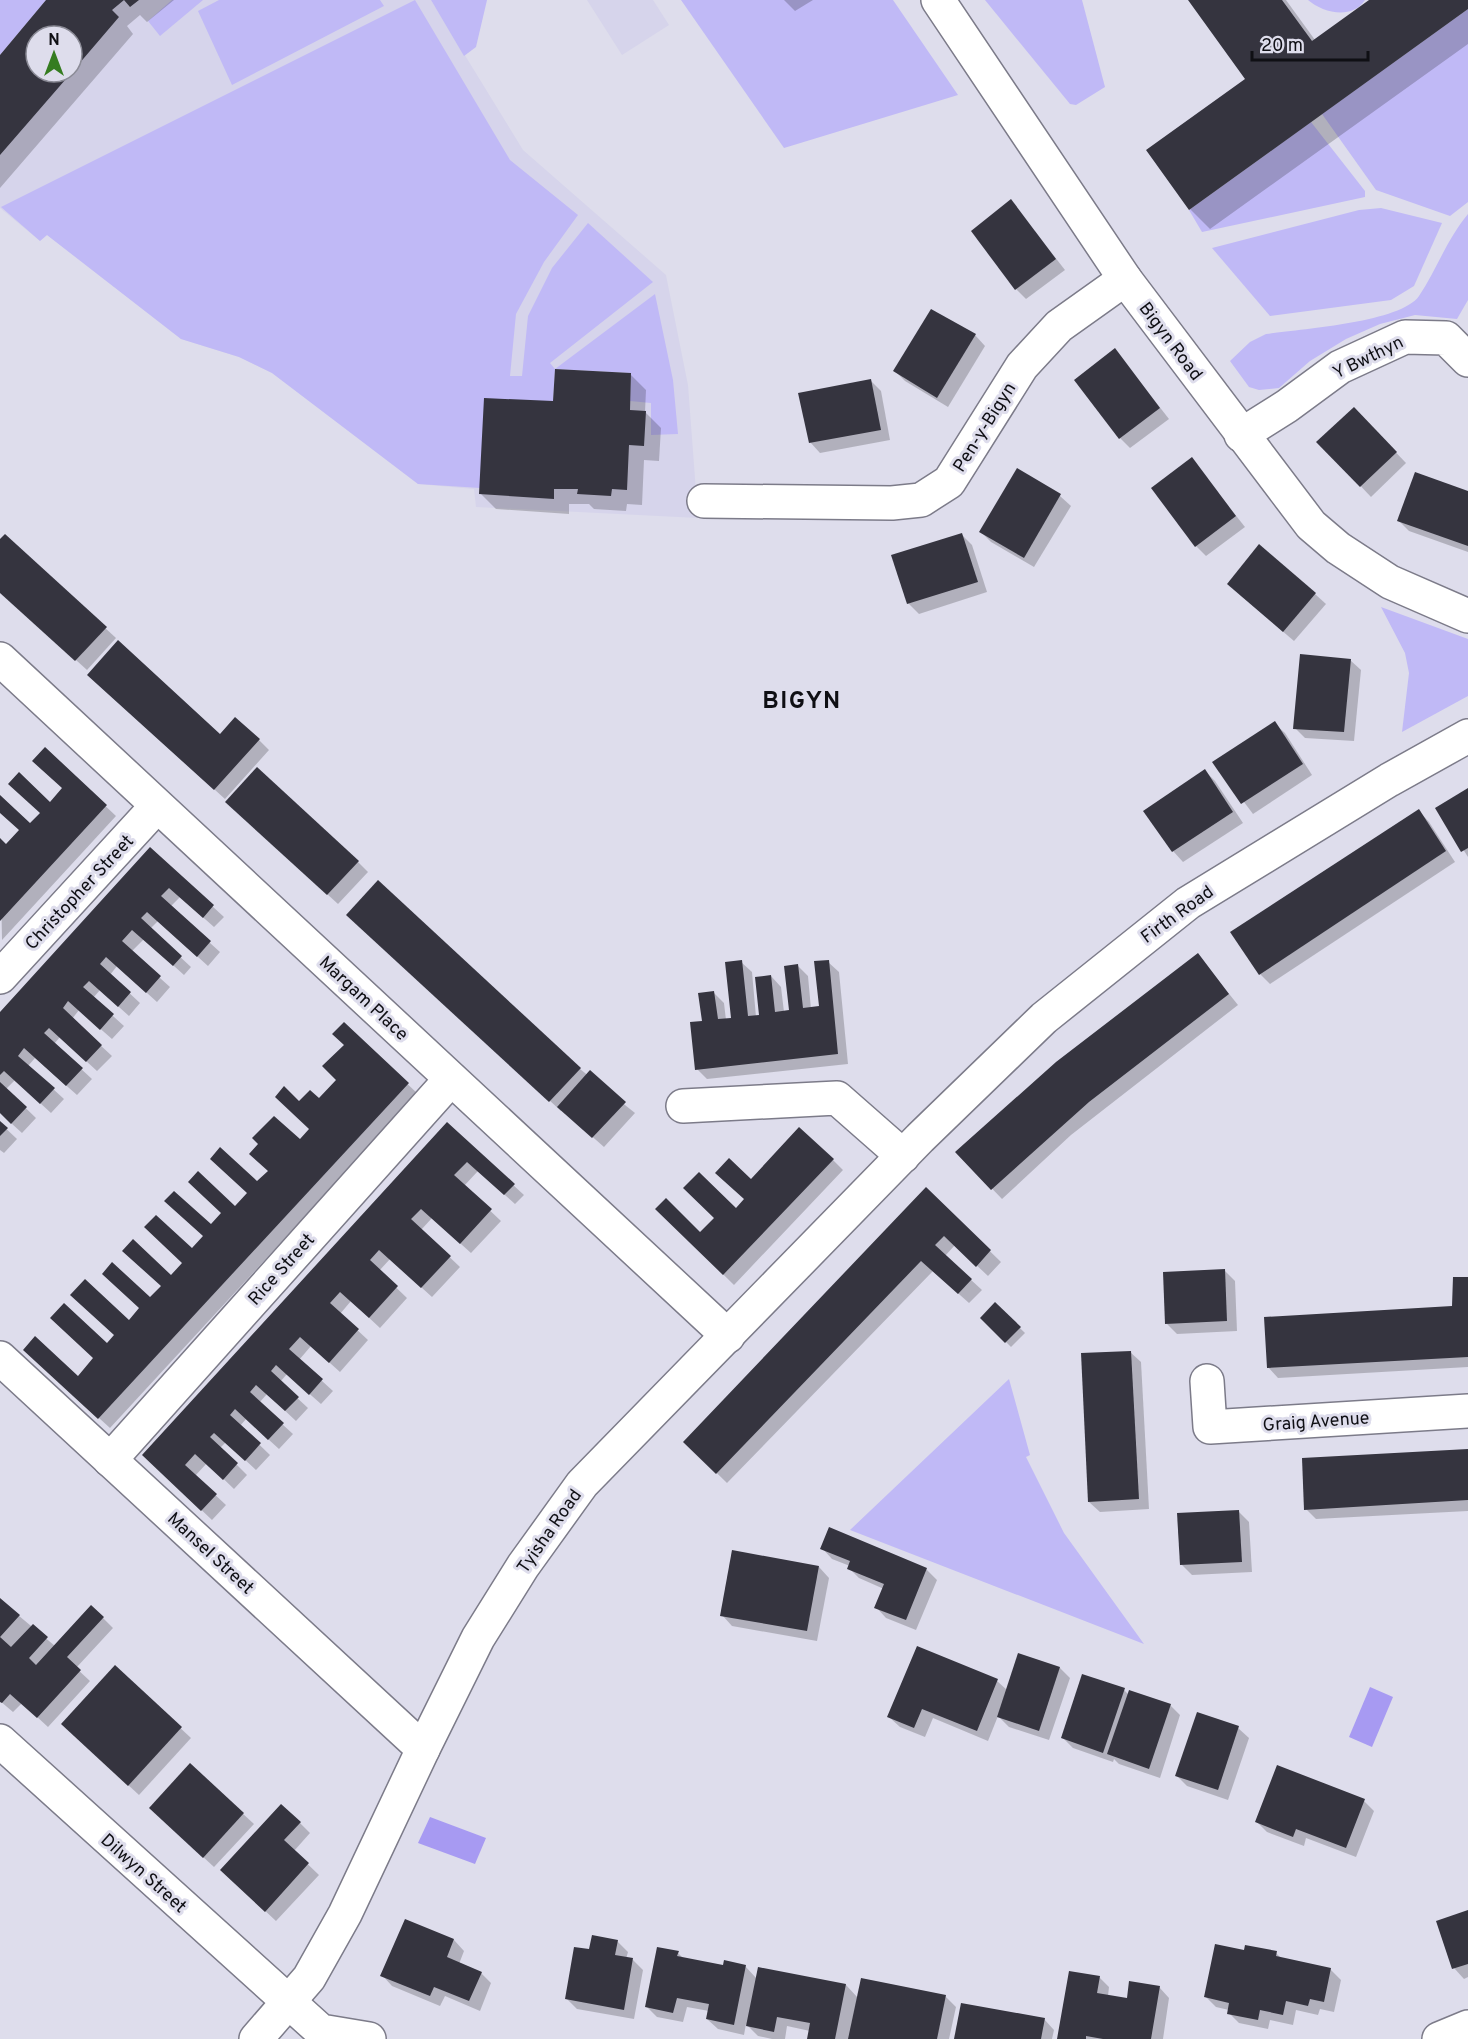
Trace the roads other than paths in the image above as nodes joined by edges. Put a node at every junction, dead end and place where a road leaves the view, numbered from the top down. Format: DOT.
graph roads {
  1 [pos="938,0"];
  2 [pos="1125,279"];
  3 [pos="1468,360"];
  4 [pos="1241,435"];
  5 [pos="704,501"];
  6 [pos="1468,616"];
  7 [pos="0,659"];
  8 [pos="1468,736"];
  9 [pos="157,806"];
  10 [pos="2,971"];
  11 [pos="451,1079"];
  12 [pos="682,1106"];
  13 [pos="911,1147"];
  14 [pos="728,1336"];
  15 [pos="0,1358"];
  16 [pos="1207,1381"];
  17 [pos="1468,1411"];
  18 [pos="110,1460"];
  19 [pos="0,1741"];
  20 [pos="423,1749"];
  21 [pos="288,2004"];
  22 [pos="1468,2027"];
  23 [pos="256,2039"];
  24 [pos="369,2039"];
  25 [pos="1439,2039"];
  1 -- 2 [label="street, Bigyn Road"];
  2 -- 4 [label="street, Bigyn Road"];
  2 -- 5 [label="street, Pen-y-Bigyn"];
  3 -- 4 [label="street, Y Bwthyn"];
  4 -- 6 [label="street, Bigyn Road"];
  7 -- 9 [label="street, Margam Place"];
  8 -- 13 [label="street, Firth Road"];
  9 -- 10 [label="street, Christopher Street"];
  9 -- 11 [label="street, Margam Place"];
  11 -- 14 [label="street, Margam Place"];
  11 -- 18 [label="street, Rice Street"];
  12 -- 13 [label="street"];
  13 -- 14 [label="street, Tyisha Road"];
  14 -- 20 [label="street, Tyisha Road"];
  15 -- 18 [label="street, Mansel Street"];
  16 -- 17 [label="street, Graig Avenue"];
  18 -- 20 [label="street, Mansel Street"];
  19 -- 21 [label="street, Dilwyn Street"];
  20 -- 21 [label="street, Tyisha Road"];
  21 -- 23 [label="street, Tyisha Road"];
  21 -- 24 [label="street, Dilwyn Street"];
  22 -- 25 [label="street"];
}
